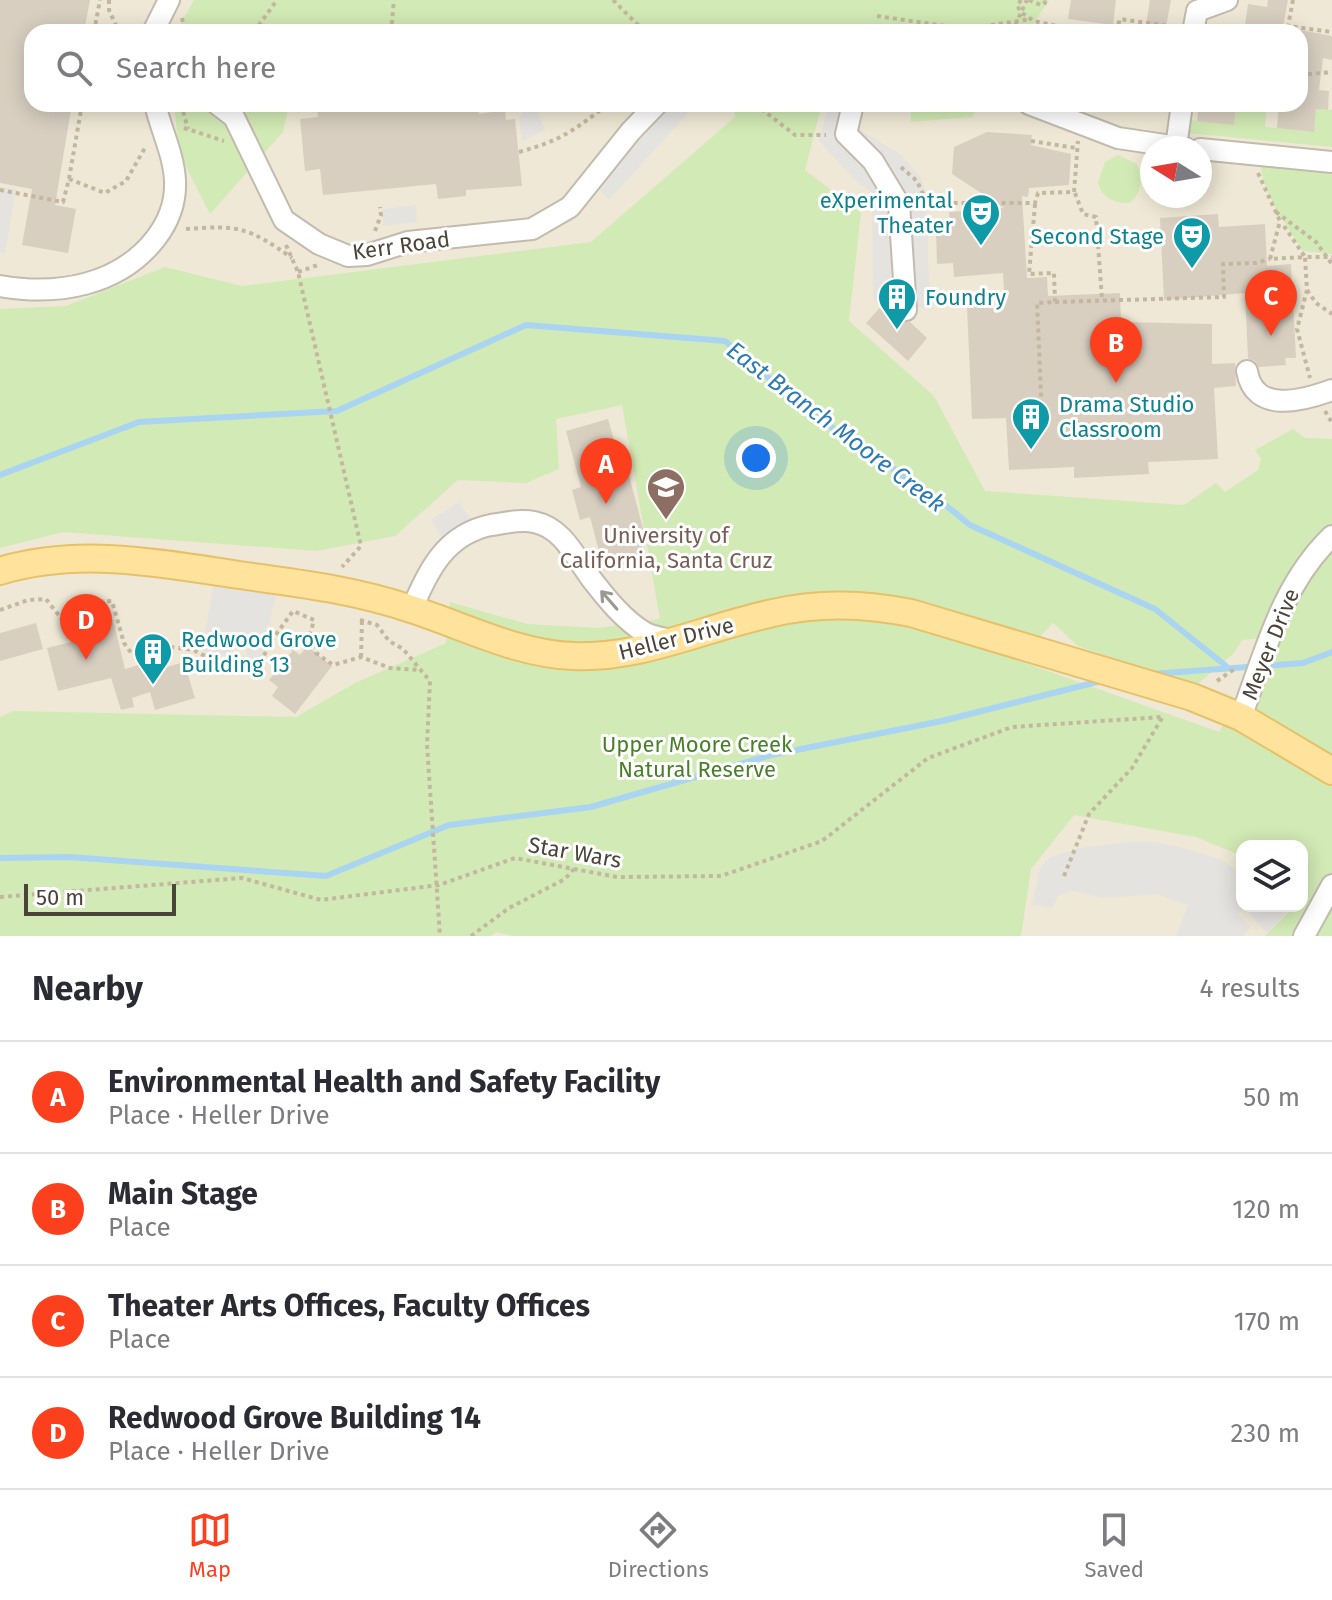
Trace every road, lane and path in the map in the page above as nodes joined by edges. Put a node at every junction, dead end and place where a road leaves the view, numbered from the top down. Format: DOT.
graph roads {
  1 [pos="100,0"];
  2 [pos="109,0"];
  3 [pos="169,0"];
  4 [pos="277,0"];
  5 [pos="394,0"];
  6 [pos="613,0"];
  7 [pos="1021,0"];
  8 [pos="1028,0"];
  9 [pos="1044,0"];
  10 [pos="1227,0"];
  11 [pos="1293,0"];
  12 [pos="1022,13"];
  13 [pos="877,16"];
  14 [pos="1031,19"];
  15 [pos="1017,23"];
  16 [pos="96,24"];
  17 [pos="115,24"];
  18 [pos="157,24"];
  19 [pos="260,24"];
  20 [pos="392,24"];
  21 [pos="637,24"];
  22 [pos="932,24"];
  23 [pos="990,24"];
  24 [pos="1051,24"];
  25 [pos="1118,24"];
  26 [pos="1159,24"];
  27 [pos="1194,24"];
  28 [pos="1288,24"];
  29 [pos="1308,29"];
  30 [pos="1332,32"];
  31 [pos="1332,72"];
  32 [pos="1308,74"];
  33 [pos="81,112"];
  34 [pos="157,112"];
  35 [pos="183,112"];
  36 [pos="227,112"];
  37 [pos="598,112"];
  38 [pos="649,112"];
  39 [pos="765,112"];
  40 [pos="851,112"];
  41 [pos="1049,112"];
  42 [pos="1181,112"];
  43 [pos="1081,125"];
  44 [pos="178,126"];
  45 [pos="188,129"];
  46 [pos="846,134"];
  47 [pos="1178,136"];
  48 [pos="224,140"];
  49 [pos="1031,141"];
  50 [pos="1140,141"];
  51 [pos="146,145"];
  52 [pos="1077,148"];
  53 [pos="1212,150"];
  54 [pos="519,152"];
  55 [pos="893,160"];
  56 [pos="1332,162"];
  57 [pos="1256,167"];
  58 [pos="69,179"];
  59 [pos="0,190"];
  60 [pos="1074,192"];
  61 [pos="1035,203"];
  62 [pos="380,207"];
  63 [pos="1275,211"];
  64 [pos="1284,226"];
  65 [pos="378,228"];
  66 [pos="195,229"];
  67 [pos="1324,256"];
  68 [pos="1305,257"];
  69 [pos="1332,257"];
  70 [pos="1270,259"];
  71 [pos="322,263"];
  72 [pos="1332,264"];
  73 [pos="298,272"];
  74 [pos="0,286"];
  75 [pos="1307,290"];
  76 [pos="1102,299"];
  77 [pos="1055,302"];
  78 [pos="906,310"];
  79 [pos="1332,314"];
  80 [pos="1247,371"];
  81 [pos="1324,393"];
  82 [pos="1042,418"];
  83 [pos="1332,536"];
  84 [pos="349,559"];
  85 [pos="0,571"];
  86 [pos="412,609"];
  87 [pos="0,610"];
  88 [pos="351,612"];
  89 [pos="362,621"];
  90 [pos="673,641"];
  91 [pos="361,657"];
  92 [pos="419,670"];
  93 [pos="1166,704"];
  94 [pos="1241,717"];
  95 [pos="1332,771"];
  96 [pos="574,869"];
  97 [pos="1064,876"];
  98 [pos="1332,885"];
  99 [pos="0,897"];
  100 [pos="440,936"];
  101 [pos="471,936"];
  102 [pos="1304,936"];
  1 -- 16 [label="path"];
  2 -- 17 [label="path"];
  3 -- 18 [label="street"];
  4 -- 19 [label="path"];
  5 -- 20 [label="path"];
  6 -- 21 [label="path"];
  7 -- 12 [label="path"];
  8 -- 9 [label="path"];
  8 -- 12 [label="path"];
  10 -- 27 [label="street"];
  11 -- 28 [label="path"];
  12 -- 14 [label="path"];
  12 -- 15 [label="path"];
  13 -- 22 [label="path"];
  14 -- 15 [label="path"];
  14 -- 24 [label="path"];
  15 -- 23 [label="path"];
  25 -- 26 [label="path"];
  29 -- 30 [label="path"];
  31 -- 32 [label="path"];
  33 -- 58 [label="path"];
  34 -- 74 [label="street"];
  35 -- 45 [label="path"];
  36 -- 38 [label="street, Kerr Road"];
  37 -- 54 [label="path"];
  39 -- 46 [label="path"];
  40 -- 46 [label="street"];
  41 -- 43 [label="street"];
  42 -- 47 [label="street"];
  43 -- 50 [label="street"];
  43 -- 52 [label="path"];
  44 -- 45 [label="path"];
  45 -- 48 [label="path"];
  46 -- 78 [label="street"];
  49 -- 52 [label="path"];
  51 -- 58 [label="path"];
  52 -- 60 [label="path"];
  53 -- 56 [label="street"];
  55 -- 61 [label="path"];
  57 -- 63 [label="path"];
  58 -- 59 [label="path"];
  60 -- 61 [label="path"];
  60 -- 76 [label="path"];
  61 -- 77 [label="path"];
  62 -- 65 [label="path"];
  63 -- 67 [label="path"];
  63 -- 70 [label="path"];
  64 -- 68 [label="path"];
  66 -- 73 [label="path"];
  67 -- 68 [label="path"];
  67 -- 69 [label="path"];
  67 -- 72 [label="path"];
  68 -- 70 [label="path"];
  68 -- 75 [label="path"];
  70 -- 76 [label="path"];
  71 -- 73 [label="path"];
  73 -- 84 [label="path"];
  75 -- 79 [label="path"];
  75 -- 81 [label="path"];
  76 -- 77 [label="path"];
  77 -- 82 [label="path"];
  80 -- 81 [label="street"];
  83 -- 94 [label="street, Meyer Drive"];
  85 -- 86 [label="main road, Heller Drive"];
  86 -- 90 [label="main road, Heller Drive"];
  90 -- 86 [label="street, one-way"];
  87 -- 91 [label="path"];
  88 -- 89 [label="path"];
  89 -- 91 [label="path"];
  89 -- 92 [label="path"];
  90 -- 93 [label="main road, Heller Drive"];
  91 -- 92 [label="path"];
  92 -- 100 [label="path, bridge"];
  93 -- 94 [label="main road, Heller Drive"];
  93 -- 96 [label="path, Star Wars"];
  93 -- 97 [label="path"];
  94 -- 95 [label="main road, Heller Drive"];
  96 -- 99 [label="path, Star Wars"];
  96 -- 101 [label="path"];
  98 -- 102 [label="street"];
}
